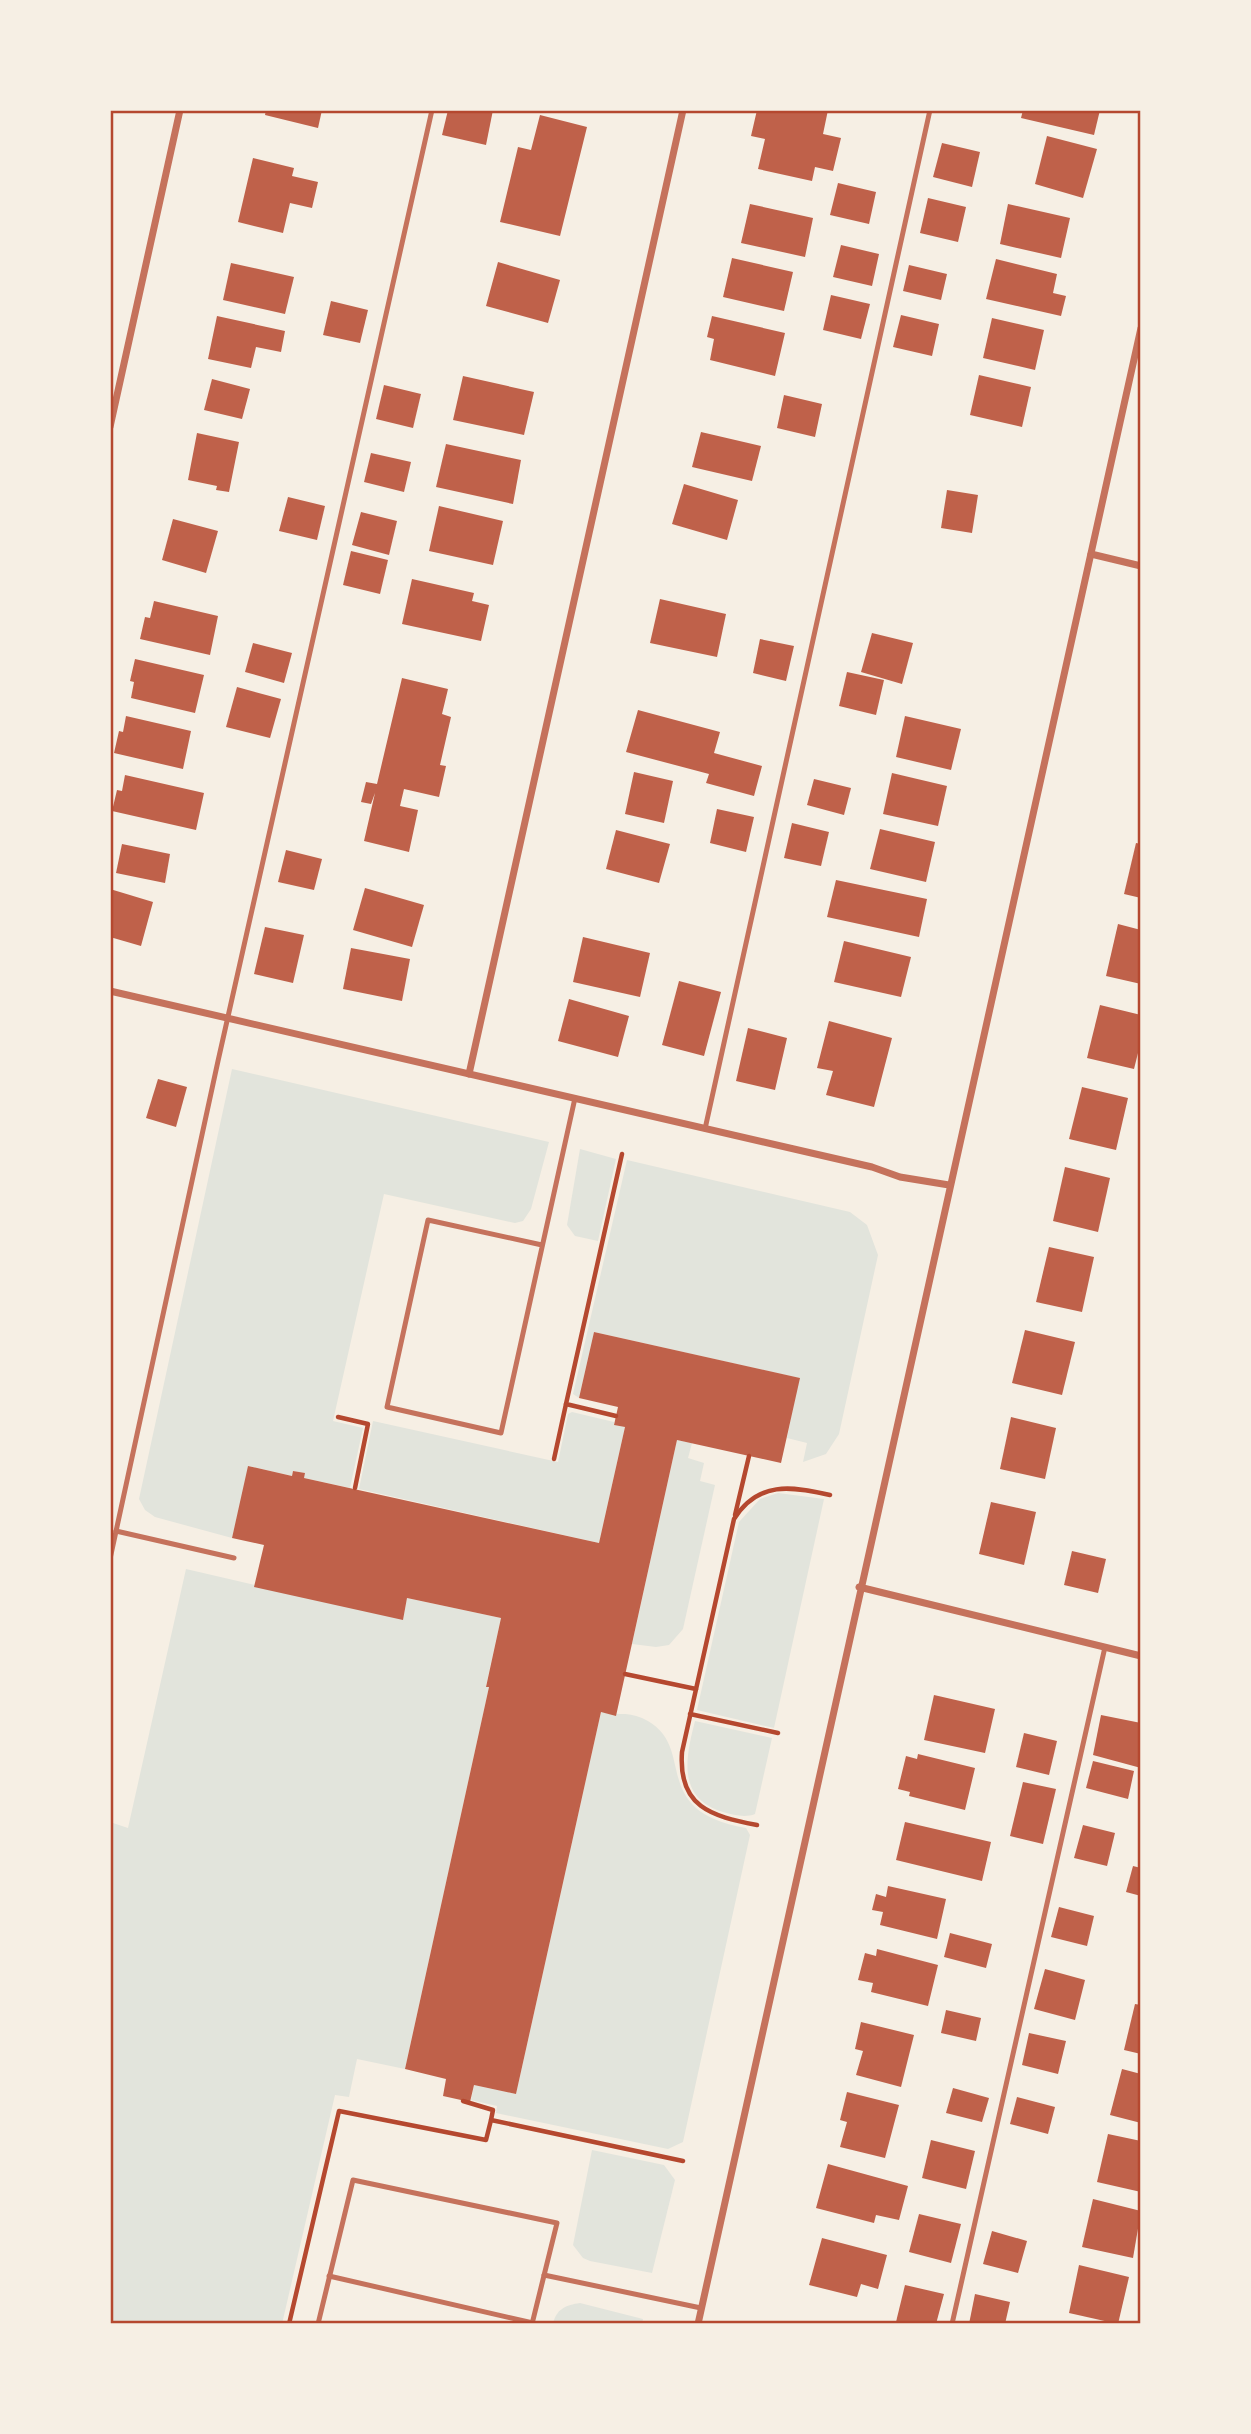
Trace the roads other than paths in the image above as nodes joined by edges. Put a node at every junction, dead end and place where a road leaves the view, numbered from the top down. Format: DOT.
graph roads {
  1 [pos="180,110"];
  2 [pos="432,110"];
  3 [pos="683,110"];
  4 [pos="930,110"];
  5 [pos="1141,328"];
  6 [pos="110,427"];
  7 [pos="1091,554"];
  8 [pos="1141,566"];
  9 [pos="110,991"];
  10 [pos="229,1018"];
  11 [pos="469,1074"];
  12 [pos="575,1098"];
  13 [pos="705,1129"];
  14 [pos="949,1185"];
  15 [pos="542,1245"];
  16 [pos="116,1531"];
  17 [pos="234,1558"];
  18 [pos="110,1559"];
  19 [pos="859,1587"];
  20 [pos="1105,1647"];
  21 [pos="1141,1656"];
  22 [pos="544,2275"];
  23 [pos="329,2277"];
  24 [pos="701,2308"];
  25 [pos="532,2323"];
  26 [pos="318,2324"];
  27 [pos="698,2324"];
  28 [pos="952,2324"];
  1 -- 6 [label="street"];
  2 -- 10 [label="lane"];
  3 -- 11 [label="street"];
  4 -- 13 [label="lane"];
  5 -- 7 [label="street"];
  7 -- 8 [label="street"];
  7 -- 14 [label="street"];
  9 -- 10 [label="street"];
  10 -- 11 [label="street"];
  10 -- 16 [label="lane"];
  11 -- 12 [label="street"];
  12 -- 13 [label="street"];
  12 -- 15 [label="lane"];
  13 -- 14 [label="street"];
  14 -- 19 [label="street"];
  15 -- 15 [label="lane"];
  16 -- 17 [label="lane"];
  16 -- 18 [label="lane"];
  19 -- 20 [label="street"];
  19 -- 24 [label="street"];
  20 -- 21 [label="street"];
  20 -- 28 [label="lane"];
  22 -- 23 [label="lane"];
  22 -- 24 [label="lane"];
  22 -- 25 [label="lane"];
  23 -- 25 [label="lane"];
  23 -- 26 [label="lane"];
  24 -- 27 [label="street"];
}
